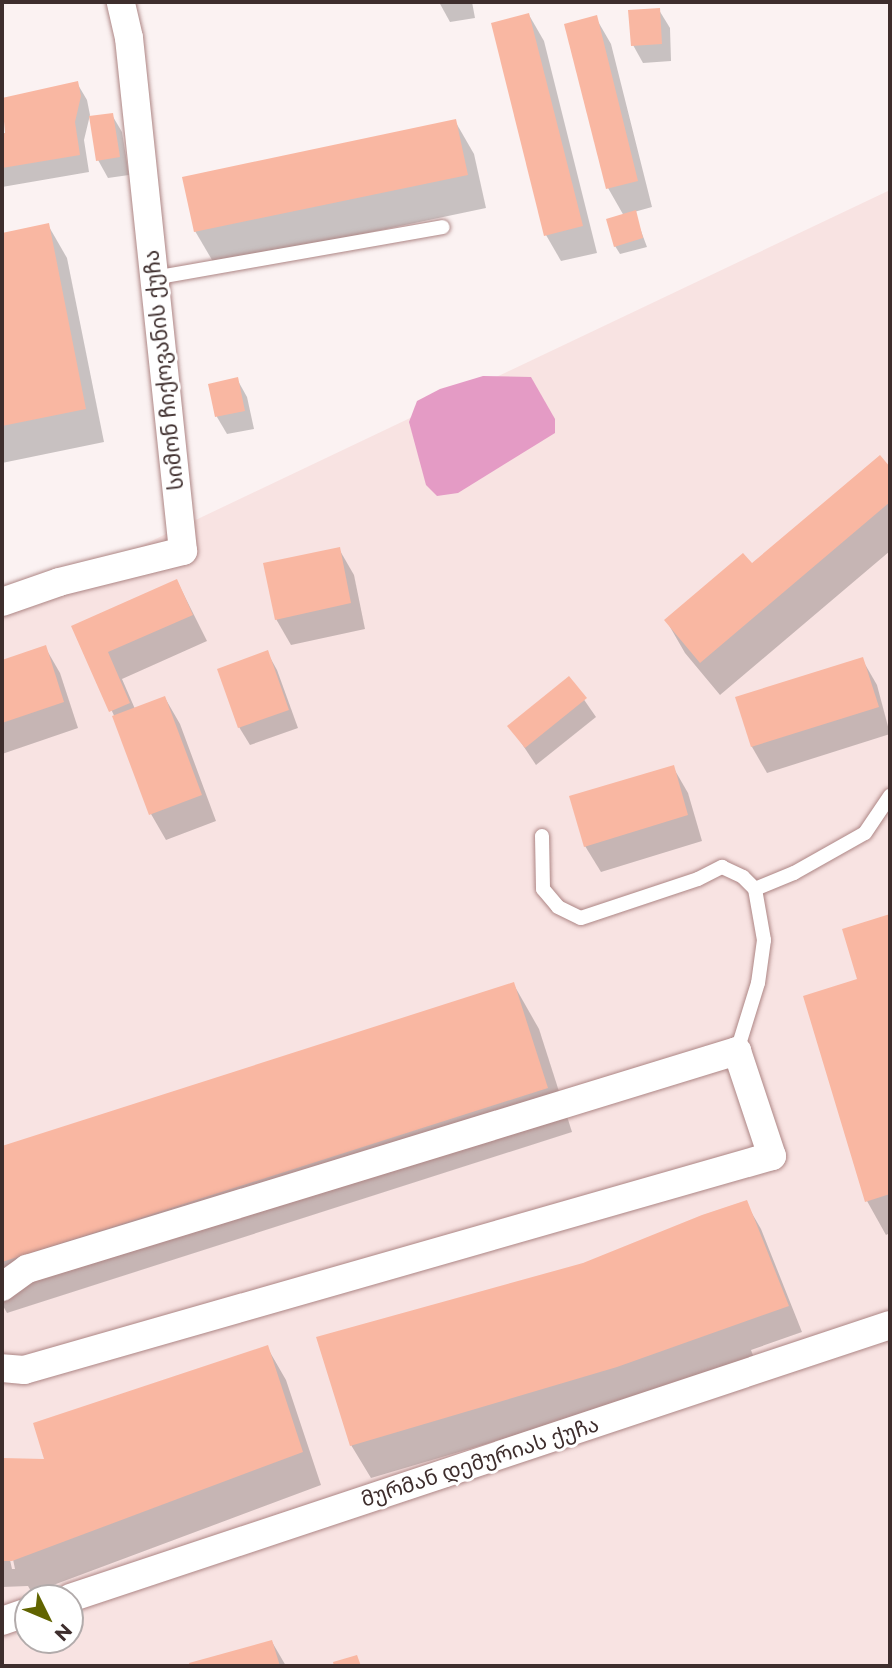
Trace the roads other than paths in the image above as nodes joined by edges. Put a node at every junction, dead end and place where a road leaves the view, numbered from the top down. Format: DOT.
graph roads {
  1 [pos="121,2"];
  2 [pos="443,227"];
  3 [pos="154,278"];
  4 [pos="2,602"];
  5 [pos="890,796"];
  6 [pos="542,836"];
  7 [pos="755,889"];
  8 [pos="737,1051"];
  9 [pos="2,1287"];
  10 [pos="890,1325"];
  11 [pos="2,1368"];
  12 [pos="84,1593"];
  1 -- 3 [label="street, სიმონ ჩიქოვანის ქუჩა"];
  2 -- 3 [label="lane"];
  3 -- 4 [label="street, სიმონ ჩიქოვანის ქუჩა"];
  5 -- 7 [label="lane"];
  6 -- 7 [label="lane"];
  7 -- 8 [label="lane"];
  8 -- 9 [label="street"];
  8 -- 11 [label="street"];
  10 -- 12 [label="street, მურმან დემურიას ქუჩა"];
}
